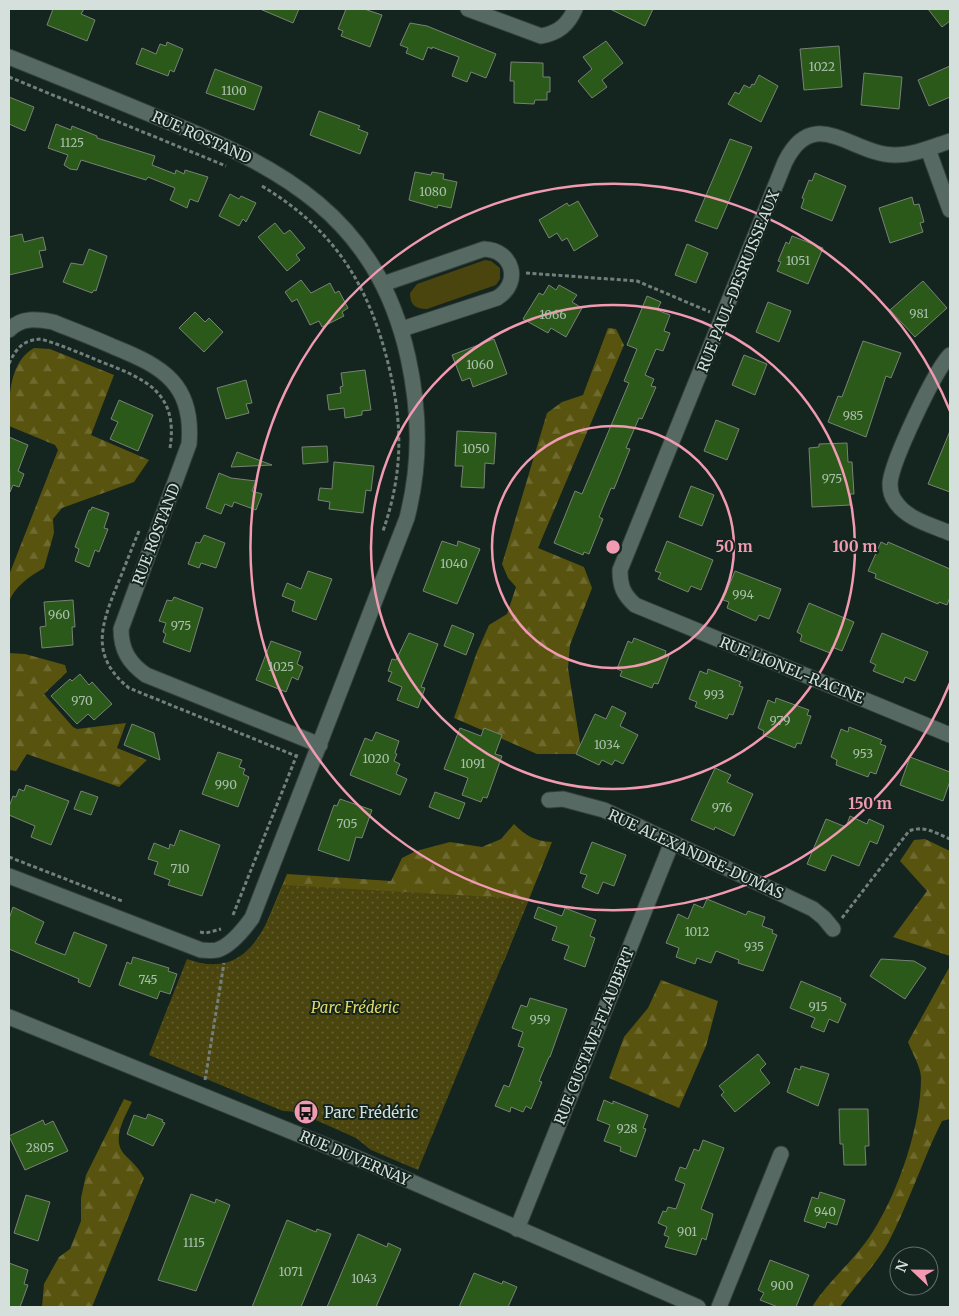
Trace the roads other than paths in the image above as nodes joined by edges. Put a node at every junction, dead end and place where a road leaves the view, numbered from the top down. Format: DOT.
graph roads {
  1 [pos="468,9"];
  2 [pos="575,9"];
  3 [pos="9,57"];
  4 [pos="950,141"];
  5 [pos="928,149"];
  6 [pos="950,210"];
  7 [pos="383,284"];
  8 [pos="402,329"];
  9 [pos="9,330"];
  10 [pos="950,355"];
  11 [pos="950,533"];
  12 [pos="635,605"];
  13 [pos="950,735"];
  14 [pos="320,745"];
  15 [pos="549,800"];
  16 [pos="672,842"];
  17 [pos="9,876"];
  18 [pos="833,930"];
  19 [pos="9,1017"];
  20 [pos="781,1154"];
  21 [pos="517,1229"];
  22 [pos="698,1307"];
  23 [pos="719,1307"];
  1 -- 2 [label="street"];
  3 -- 7 [label="street, RUE ROSTAND"];
  4 -- 5 [label="street, RUE PAUL-DESRUISSEAUX"];
  5 -- 6 [label="street"];
  5 -- 12 [label="street, RUE PAUL-DESRUISSEAUX"];
  7 -- 8 [label="street, RUE ROSTAND"];
  7 -- 8 [label="street"];
  8 -- 14 [label="street, RUE ROSTAND"];
  9 -- 14 [label="street, RUE ROSTAND"];
  10 -- 11 [label="street"];
  12 -- 13 [label="street, RUE LIONEL-RACINE"];
  14 -- 17 [label="street, RUE ROSTAND"];
  15 -- 16 [label="street, RUE ALEXANDRE-DUMAS"];
  16 -- 18 [label="street, RUE ALEXANDRE-DUMAS"];
  16 -- 21 [label="street, RUE GUSTAVE-FLAUBERT"];
  19 -- 21 [label="street, RUE DUVERNAY"];
  20 -- 23 [label="street"];
  21 -- 22 [label="street, RUE DUVERNAY"];
}
